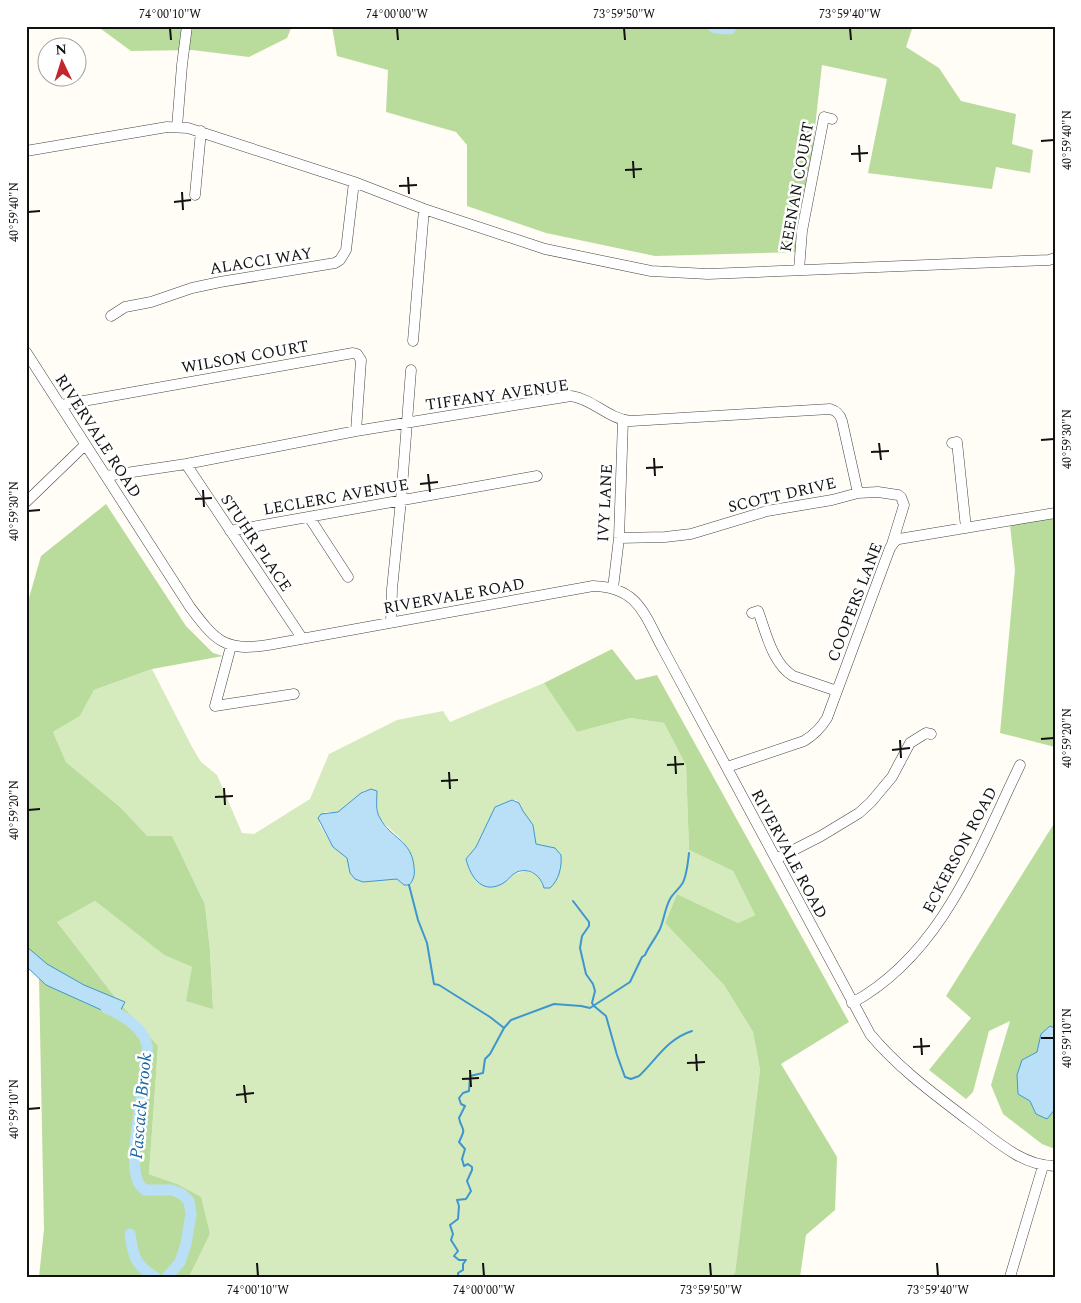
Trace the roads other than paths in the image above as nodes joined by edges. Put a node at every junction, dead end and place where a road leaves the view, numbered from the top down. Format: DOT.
graph roads {
  1 [pos="187,26"];
  2 [pos="832,118"];
  3 [pos="177,127"];
  4 [pos="200,131"];
  5 [pos="26,151"];
  6 [pos="354,182"];
  7 [pos="195,195"];
  8 [pos="424,209"];
  9 [pos="1055,258"];
  10 [pos="799,270"];
  11 [pos="111,316"];
  12 [pos="413,341"];
  13 [pos="26,352"];
  14 [pos="411,370"];
  15 [pos="61,405"];
  16 [pos="623,420"];
  17 [pos="406,424"];
  18 [pos="356,431"];
  19 [pos="952,443"];
  20 [pos="85,445"];
  21 [pos="186,464"];
  22 [pos="106,476"];
  23 [pos="536,476"];
  24 [pos="858,493"];
  25 [pos="401,500"];
  26 [pos="26,502"];
  27 [pos="1055,513"];
  28 [pos="309,517"];
  29 [pos="966,528"];
  30 [pos="230,531"];
  31 [pos="619,538"];
  32 [pos="892,544"];
  33 [pos="348,577"];
  34 [pos="613,588"];
  35 [pos="752,613"];
  36 [pos="391,622"];
  37 [pos="302,638"];
  38 [pos="231,646"];
  39 [pos="837,691"];
  40 [pos="294,694"];
  41 [pos="931,734"];
  42 [pos="1020,765"];
  43 [pos="727,767"];
  44 [pos="776,859"];
  45 [pos="852,1002"];
  46 [pos="1043,1166"];
  47 [pos="1055,1166"];
  48 [pos="1010,1277"];
  1 -- 3 [label="street"];
  2 -- 10 [label="street, KEENAN COURT"];
  3 -- 4 [label="street"];
  3 -- 5 [label="street"];
  4 -- 6 [label="street"];
  4 -- 7 [label="street"];
  6 -- 8 [label="street"];
  6 -- 11 [label="street, ALACCI WAY"];
  8 -- 10 [label="street"];
  8 -- 12 [label="street"];
  9 -- 10 [label="street"];
  13 -- 15 [label="street, RIVERVALE ROAD"];
  14 -- 17 [label="street"];
  15 -- 18 [label="street, WILSON COURT"];
  15 -- 20 [label="street, RIVERVALE ROAD"];
  16 -- 17 [label="street, TIFFANY AVENUE"];
  16 -- 24 [label="street, TIFFANY AVENUE"];
  16 -- 31 [label="street, IVY LANE"];
  17 -- 18 [label="street, TIFFANY AVENUE"];
  17 -- 25 [label="street"];
  18 -- 21 [label="street, TIFFANY AVENUE"];
  19 -- 29 [label="street"];
  20 -- 22 [label="street, RIVERVALE ROAD"];
  20 -- 26 [label="street"];
  21 -- 22 [label="street, TIFFANY AVENUE"];
  21 -- 30 [label="street, STUHR PLACE"];
  22 -- 38 [label="street, RIVERVALE ROAD"];
  23 -- 25 [label="street, LECLERC AVENUE"];
  24 -- 31 [label="street, SCOTT DRIVE"];
  24 -- 32 [label="street, SCOTT DRIVE"];
  25 -- 28 [label="street, LECLERC AVENUE"];
  25 -- 36 [label="street"];
  27 -- 29 [label="street, COOPERS LANE"];
  28 -- 30 [label="street, LECLERC AVENUE"];
  28 -- 33 [label="street"];
  29 -- 32 [label="street, COOPERS LANE"];
  30 -- 37 [label="street, STUHR PLACE"];
  31 -- 34 [label="street, IVY LANE"];
  32 -- 39 [label="street, COOPERS LANE"];
  34 -- 36 [label="street, RIVERVALE ROAD"];
  34 -- 43 [label="street, RIVERVALE ROAD"];
  35 -- 39 [label="street"];
  36 -- 37 [label="street, RIVERVALE ROAD"];
  37 -- 38 [label="street, RIVERVALE ROAD"];
  38 -- 40 [label="street"];
  39 -- 43 [label="street, COOPERS LANE"];
  41 -- 44 [label="street"];
  42 -- 45 [label="street, ECKERSON ROAD"];
  43 -- 44 [label="street, RIVERVALE ROAD"];
  44 -- 45 [label="street, RIVERVALE ROAD"];
  45 -- 46 [label="street, RIVERVALE ROAD"];
  46 -- 47 [label="street"];
  46 -- 48 [label="street"];
}
